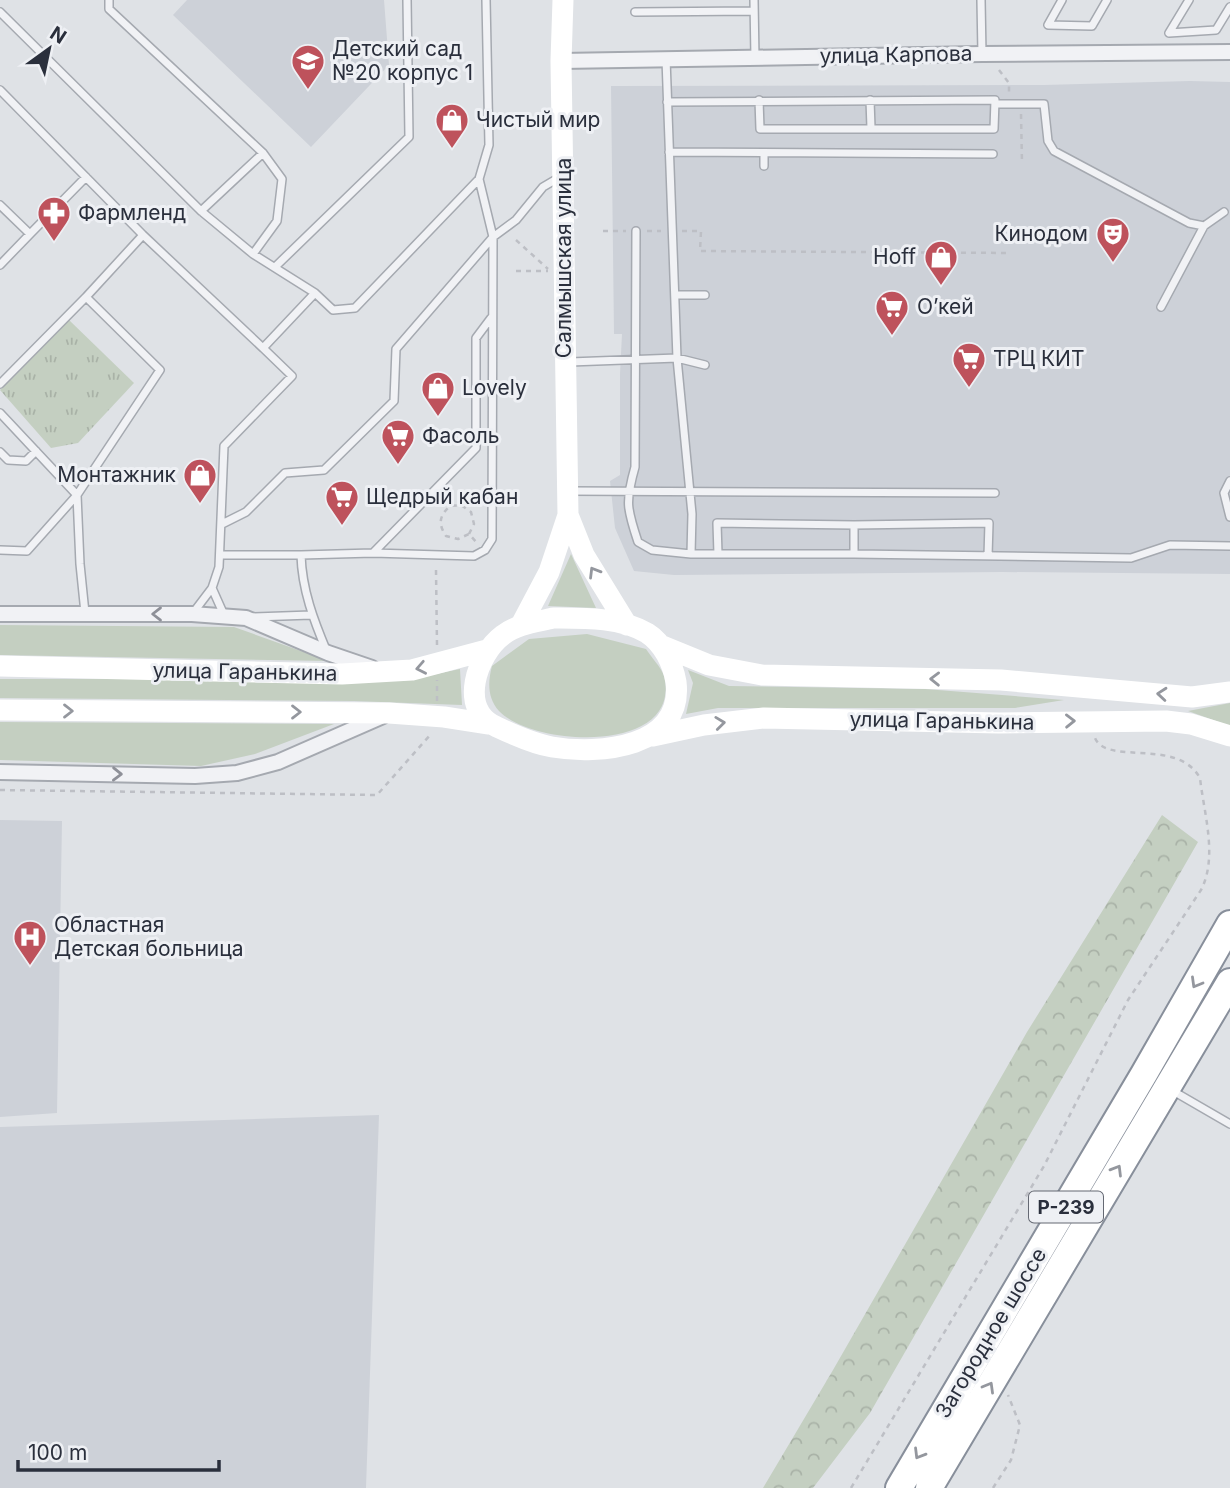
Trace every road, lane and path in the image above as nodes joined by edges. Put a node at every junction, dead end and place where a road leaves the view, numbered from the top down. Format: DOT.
graph roads {
  1 [pos="109,0"];
  2 [pos="407,0"];
  3 [pos="486,0"];
  4 [pos="563,0"];
  5 [pos="754,0"];
  6 [pos="981,0"];
  7 [pos="1062,0"];
  8 [pos="1107,0"];
  9 [pos="1189,0"];
  10 [pos="1230,7"];
  11 [pos="754,11"];
  12 [pos="0,12"];
  13 [pos="635,12"];
  14 [pos="1230,52"];
  15 [pos="982,54"];
  16 [pos="755,58"];
  17 [pos="666,60"];
  18 [pos="561,61"];
  19 [pos="999,69"];
  20 [pos="0,90"];
  21 [pos="759,100"];
  22 [pos="870,100"];
  23 [pos="667,102"];
  24 [pos="995,104"];
  25 [pos="1010,105"];
  26 [pos="1021,105"];
  27 [pos="871,128"];
  28 [pos="669,152"];
  29 [pos="263,153"];
  30 [pos="764,153"];
  31 [pos="993,154"];
  32 [pos="1022,163"];
  33 [pos="764,166"];
  34 [pos="564,175"];
  35 [pos="86,177"];
  36 [pos="479,179"];
  37 [pos="0,205"];
  38 [pos="201,211"];
  39 [pos="1224,212"];
  40 [pos="1204,226"];
  41 [pos="603,231"];
  42 [pos="621,231"];
  43 [pos="636,231"];
  44 [pos="30,234"];
  45 [pos="144,235"];
  46 [pos="493,237"];
  47 [pos="516,240"];
  48 [pos="708,251"];
  49 [pos="1011,253"];
  50 [pos="253,254"];
  51 [pos="0,265"];
  52 [pos="275,267"];
  53 [pos="516,271"];
  54 [pos="315,292"];
  55 [pos="675,295"];
  56 [pos="705,295"];
  57 [pos="86,297"];
  58 [pos="1161,307"];
  59 [pos="491,318"];
  60 [pos="263,348"];
  61 [pos="677,358"];
  62 [pos="635,360"];
  63 [pos="565,362"];
  64 [pos="705,365"];
  65 [pos="0,384"];
  66 [pos="0,413"];
  67 [pos="0,452"];
  68 [pos="36,452"];
  69 [pos="1229,482"];
  70 [pos="568,491"];
  71 [pos="689,491"];
  72 [pos="628,492"];
  73 [pos="995,493"];
  74 [pos="77,495"];
  75 [pos="1227,495"];
  76 [pos="568,515"];
  77 [pos="1230,517"];
  78 [pos="222,524"];
  79 [pos="854,525"];
  80 [pos="468,534"];
  81 [pos="1230,546"];
  82 [pos="0,550"];
  83 [pos="485,551"];
  84 [pos="373,553"];
  85 [pos="691,554"];
  86 [pos="718,554"];
  87 [pos="854,554"];
  88 [pos="220,555"];
  89 [pos="301,555"];
  90 [pos="988,556"];
  91 [pos="212,588"];
  92 [pos="0,614"];
  93 [pos="85,614"];
  94 [pos="192,614"];
  95 [pos="224,615"];
  96 [pos="311,615"];
  97 [pos="246,618"];
  98 [pos="522,625"];
  99 [pos="627,625"];
  100 [pos="660,645"];
  101 [pos="487,650"];
  102 [pos="328,653"];
  103 [pos="0,666"];
  104 [pos="386,673"];
  105 [pos="1230,692"];
  106 [pos="0,710"];
  107 [pos="389,713"];
  108 [pos="1089,721"];
  109 [pos="489,724"];
  110 [pos="653,736"];
  111 [pos="1230,736"];
  112 [pos="0,772"];
  113 [pos="0,790"];
  114 [pos="90,790"];
  115 [pos="1230,924"];
  116 [pos="1230,982"];
  117 [pos="1166,1087"];
  118 [pos="1230,1124"];
  119 [pos="1008,1395"];
  120 [pos="850,1488"];
  121 [pos="899,1488"];
  122 [pos="929,1488"];
  123 [pos="993,1488"];
  1 -- 29 [label="lane"];
  2 -- 52 [label="lane"];
  3 -- 36 [label="lane"];
  4 -- 18 [label="main road, Салмышская улица"];
  5 -- 11 [label="lane"];
  6 -- 15 [label="lane"];
  7 -- 8 [label="lane"];
  9 -- 10 [label="lane"];
  11 -- 13 [label="lane"];
  11 -- 16 [label="lane"];
  12 -- 38 [label="lane"];
  14 -- 15 [label="street, улица Карпова"];
  15 -- 16 [label="street, улица Карпова"];
  16 -- 17 [label="street, улица Карпова"];
  17 -- 18 [label="street, улица Карпова"];
  17 -- 23 [label="lane"];
  18 -- 34 [label="main road, Салмышская улица"];
  19 -- 25 [label="path"];
  20 -- 35 [label="lane"];
  21 -- 22 [label="lane"];
  21 -- 23 [label="lane"];
  21 -- 27 [label="lane"];
  22 -- 24 [label="lane"];
  22 -- 27 [label="lane"];
  23 -- 28 [label="lane"];
  24 -- 25 [label="lane"];
  24 -- 27 [label="lane"];
  25 -- 26 [label="lane"];
  26 -- 32 [label="path"];
  26 -- 40 [label="lane"];
  28 -- 30 [label="lane"];
  28 -- 55 [label="lane"];
  29 -- 38 [label="lane"];
  29 -- 50 [label="lane"];
  30 -- 31 [label="lane"];
  30 -- 33 [label="lane"];
  34 -- 46 [label="lane"];
  34 -- 63 [label="main road, Салмышская улица"];
  35 -- 44 [label="lane"];
  35 -- 45 [label="lane"];
  36 -- 46 [label="lane"];
  36 -- 54 [label="lane"];
  37 -- 44 [label="lane"];
  38 -- 50 [label="lane"];
  39 -- 40 [label="lane"];
  40 -- 58 [label="lane"];
  41 -- 42 [label="path"];
  43 -- 62 [label="lane"];
  44 -- 51 [label="lane"];
  45 -- 57 [label="lane"];
  45 -- 60 [label="lane"];
  46 -- 59 [label="lane"];
  46 -- 78 [label="lane"];
  47 -- 53 [label="path"];
  48 -- 49 [label="path"];
  50 -- 52 [label="lane"];
  52 -- 54 [label="lane"];
  54 -- 60 [label="lane"];
  55 -- 56 [label="lane"];
  55 -- 61 [label="lane"];
  57 -- 65 [label="lane"];
  57 -- 74 [label="lane"];
  59 -- 83 [label="lane"];
  59 -- 84 [label="lane"];
  60 -- 78 [label="lane"];
  61 -- 62 [label="lane"];
  61 -- 64 [label="lane"];
  61 -- 71 [label="lane"];
  62 -- 63 [label="lane"];
  62 -- 72 [label="lane"];
  63 -- 70 [label="main road, Салмышская улица"];
  66 -- 68 [label="lane"];
  67 -- 68 [label="lane"];
  68 -- 74 [label="lane"];
  69 -- 75 [label="lane"];
  70 -- 72 [label="lane"];
  70 -- 76 [label="main road, Салмышская улица"];
  71 -- 72 [label="lane"];
  71 -- 73 [label="lane"];
  71 -- 85 [label="lane"];
  72 -- 85 [label="lane"];
  74 -- 82 [label="lane"];
  74 -- 93 [label="lane"];
  75 -- 77 [label="lane"];
  76 -- 98 [label="main road, Салмышская улица"];
  99 -- 76 [label="main road, Салмышская улица, one-way"];
  78 -- 88 [label="lane"];
  79 -- 86 [label="lane"];
  79 -- 87 [label="lane"];
  79 -- 90 [label="lane"];
  80 -- 80 [label="path"];
  80 -- 83 [label="path"];
  81 -- 90 [label="lane"];
  83 -- 84 [label="lane"];
  84 -- 89 [label="lane"];
  85 -- 86 [label="lane"];
  86 -- 87 [label="lane"];
  87 -- 90 [label="lane"];
  88 -- 89 [label="lane"];
  88 -- 91 [label="lane"];
  89 -- 96 [label="lane"];
  91 -- 94 [label="lane"];
  91 -- 95 [label="lane"];
  92 -- 93 [label="street"];
  94 -- 93 [label="street, one-way"];
  94 -- 95 [label="street"];
  95 -- 97 [label="street"];
  96 -- 97 [label="lane"];
  96 -- 102 [label="lane"];
  97 -- 102 [label="street"];
  98 -- 99 [label="main road"];
  98 -- 101 [label="main road"];
  99 -- 100 [label="main road"];
  105 -- 100 [label="main road, улица Гаранькина, one-way"];
  100 -- 110 [label="main road"];
  101 -- 104 [label="main road, улица Гаранькина, one-way"];
  101 -- 109 [label="main road"];
  102 -- 104 [label="street"];
  103 -- 104 [label="main road, улица Гаранькина"];
  106 -- 107 [label="main road, улица Гаранькина, one-way"];
  107 -- 109 [label="main road, улица Гаранькина"];
  112 -- 107 [label="street, one-way"];
  110 -- 108 [label="main road, улица Гаранькина, one-way"];
  108 -- 111 [label="main road, улица Гаранькина"];
  108 -- 120 [label="path"];
  109 -- 110 [label="main road"];
  113 -- 114 [label="path"];
  115 -- 121 [label="highway, Загородное шоссе / Р-239, one-way"];
  116 -- 117 [label="highway, Загородное шоссе / Р-239"];
  117 -- 118 [label="lane"];
  122 -- 117 [label="highway, Загородное шоссе / Р-239, one-way"];
  119 -- 123 [label="path"];
}
